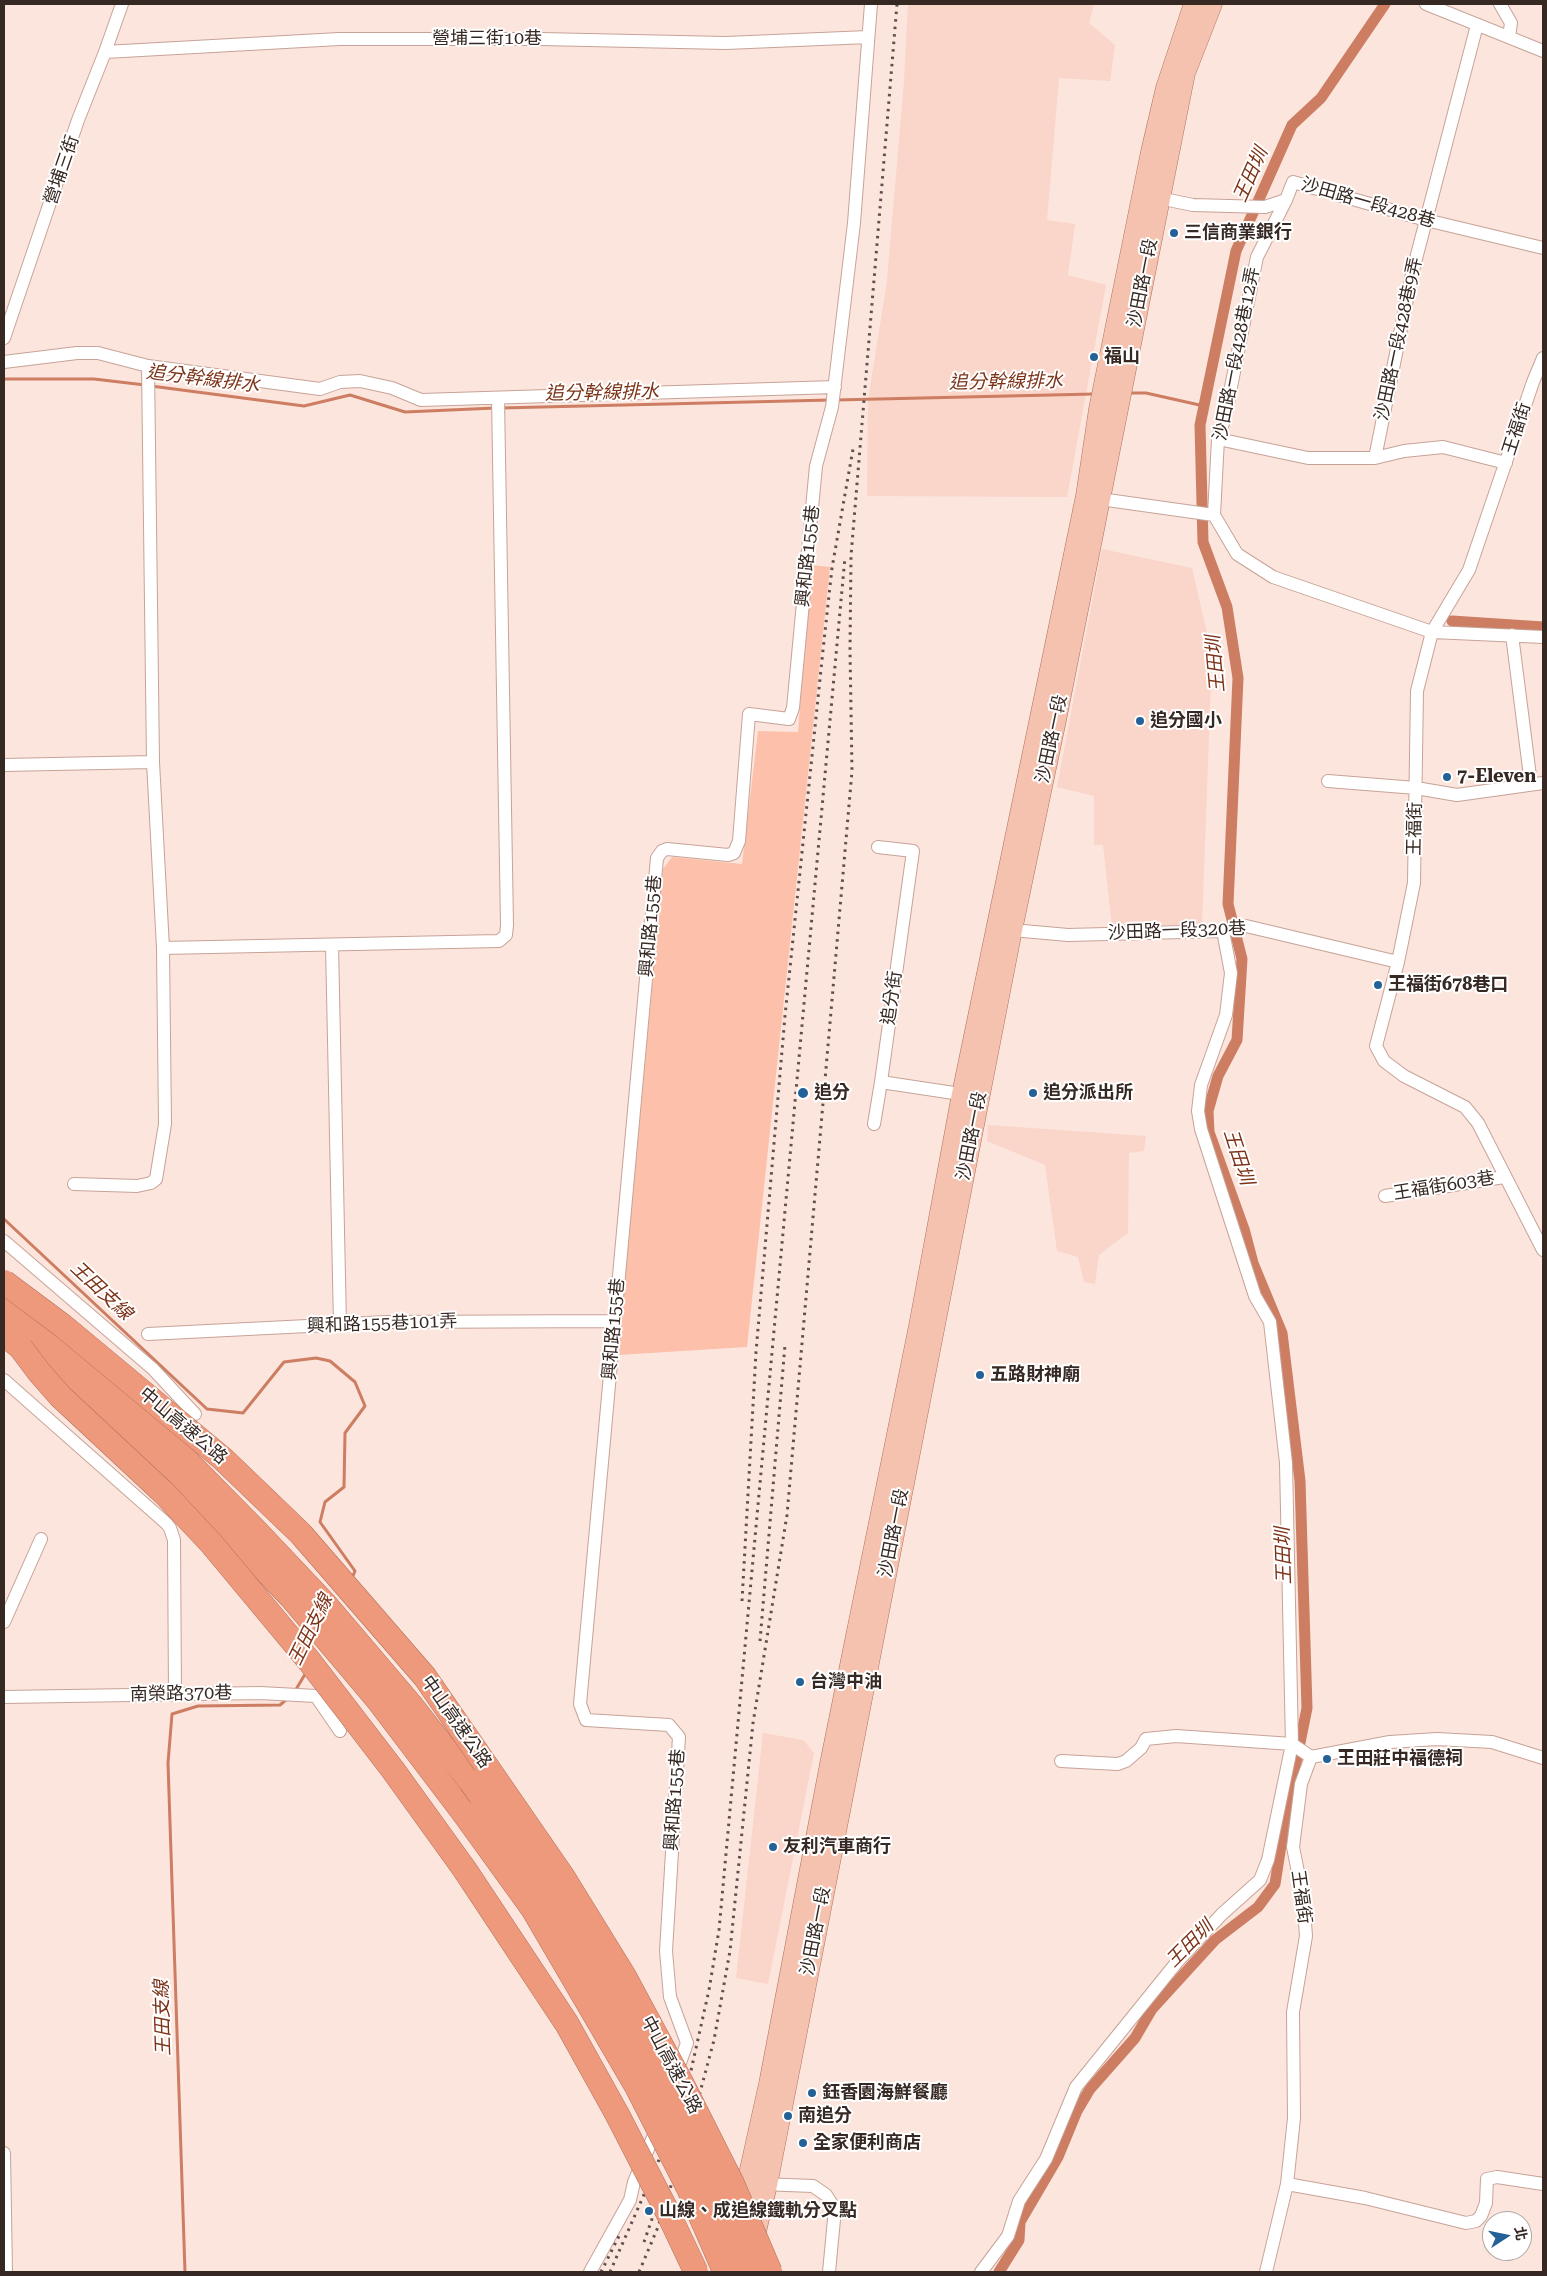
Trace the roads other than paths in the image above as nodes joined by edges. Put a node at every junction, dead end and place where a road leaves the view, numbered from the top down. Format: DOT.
graph roads {
  1 [pos="122,4"];
  2 [pos="871,4"];
  3 [pos="1194,4"];
  4 [pos="1212,4"];
  5 [pos="1426,4"];
  6 [pos="1500,4"];
  7 [pos="1477,25"];
  8 [pos="868,37"];
  9 [pos="1509,37"];
  10 [pos="106,52"];
  11 [pos="1543,52"];
  12 [pos="1152,197"];
  13 [pos="1286,200"];
  14 [pos="1426,220"];
  15 [pos="1543,248"];
  16 [pos="4,338"];
  17 [pos="1543,358"];
  18 [pos="4,362"];
  19 [pos="148,366"];
  20 [pos="835,387"];
  21 [pos="498,398"];
  22 [pos="1218,439"];
  23 [pos="1375,458"];
  24 [pos="1506,463"];
  25 [pos="1093,498"];
  26 [pos="1214,515"];
  27 [pos="1432,632"];
  28 [pos="1512,635"];
  29 [pos="1543,637"];
  30 [pos="1049,719"];
  31 [pos="153,762"];
  32 [pos="4,766"];
  33 [pos="1328,781"];
  34 [pos="1537,783"];
  35 [pos="1416,788"];
  36 [pos="878,848"];
  37 [pos="1012,930"];
  38 [pos="1223,930"];
  39 [pos="332,946"];
  40 [pos="163,948"];
  41 [pos="1398,962"];
  42 [pos="881,1082"];
  43 [pos="971,1095"];
  44 [pos="874,1124"];
  45 [pos="1504,1177"];
  46 [pos="74,1184"];
  47 [pos="1385,1196"];
  48 [pos="4,1240"];
  49 [pos="1543,1250"];
  50 [pos="4,1282"];
  51 [pos="4,1305"];
  52 [pos="615,1321"];
  53 [pos="340,1325"];
  54 [pos="148,1334"];
  55 [pos="12,1341"];
  56 [pos="4,1380"];
  57 [pos="195,1414"];
  58 [pos="41,1539"];
  59 [pos="4,1622"];
  60 [pos="176,1694"];
  61 [pos="4,1697"];
  62 [pos="340,1731"];
  63 [pos="1292,1744"];
  64 [pos="1311,1757"];
  65 [pos="1543,1758"];
  66 [pos="1061,1761"];
  67 [pos="4,2153"];
  68 [pos="746,2182"];
  69 [pos="1287,2184"];
  70 [pos="1543,2184"];
  71 [pos="767,2185"];
  72 [pos="6,2272"];
  73 [pos="590,2272"];
  74 [pos="696,2272"];
  75 [pos="727,2272"];
  76 [pos="747,2272"];
  77 [pos="770,2272"];
  78 [pos="829,2272"];
  79 [pos="982,2272"];
  80 [pos="1266,2272"];
  1 -- 10 [label="street, 營埔三街"];
  2 -- 8 [label="street"];
  3 -- 12 [label="main road, 沙田路一段"];
  4 -- 12 [label="main road, 沙田路一段"];
  5 -- 7 [label="street"];
  6 -- 9 [label="street"];
  7 -- 9 [label="street"];
  7 -- 14 [label="street, 沙田路一段428巷9弄"];
  8 -- 10 [label="street, 營埔三街10巷"];
  8 -- 20 [label="street"];
  9 -- 11 [label="street"];
  10 -- 16 [label="street, 營埔三街"];
  12 -- 13 [label="street, 沙田路一段428巷"];
  12 -- 25 [label="main road, 沙田路一段"];
  13 -- 14 [label="street, 沙田路一段428巷"];
  13 -- 22 [label="street, 沙田路一段428巷12弄"];
  14 -- 15 [label="street, 沙田路一段428巷"];
  14 -- 23 [label="street, 沙田路一段428巷9弄"];
  17 -- 24 [label="street, 王福街"];
  18 -- 19 [label="street"];
  19 -- 21 [label="street"];
  19 -- 31 [label="street"];
  20 -- 21 [label="street"];
  20 -- 52 [label="street, 興和路155巷"];
  21 -- 39 [label="street"];
  22 -- 23 [label="street"];
  22 -- 26 [label="street, 沙田路一段428巷12弄"];
  23 -- 24 [label="street"];
  24 -- 27 [label="street, 王福街"];
  25 -- 26 [label="street"];
  25 -- 30 [label="main road, 沙田路一段"];
  26 -- 27 [label="street"];
  27 -- 28 [label="street"];
  27 -- 35 [label="street, 王福街"];
  28 -- 29 [label="street"];
  28 -- 34 [label="street"];
  30 -- 37 [label="main road, 沙田路一段"];
  30 -- 43 [label="main road, 沙田路一段"];
  31 -- 32 [label="street"];
  31 -- 40 [label="street"];
  33 -- 35 [label="street"];
  34 -- 35 [label="street"];
  35 -- 41 [label="street, 王福街"];
  36 -- 42 [label="street, 追分街"];
  37 -- 38 [label="street, 沙田路一段320巷"];
  37 -- 43 [label="main road, 沙田路一段"];
  38 -- 41 [label="street, 沙田路一段320巷"];
  38 -- 63 [label="street"];
  39 -- 40 [label="street"];
  39 -- 53 [label="street"];
  40 -- 46 [label="street"];
  41 -- 45 [label="street, 王福街"];
  42 -- 43 [label="street"];
  42 -- 44 [label="street"];
  43 -- 68 [label="main road, 沙田路一段"];
  43 -- 71 [label="main road, 沙田路一段"];
  45 -- 47 [label="street, 王福街603巷"];
  45 -- 49 [label="street, 王福街"];
  48 -- 57 [label="street"];
  50 -- 77 [label="highway, 中山高速公路, bridge"];
  51 -- 76 [label="highway, 中山高速公路, bridge"];
  52 -- 53 [label="street, 興和路155巷101弄"];
  52 -- 73 [label="street, 興和路155巷"];
  53 -- 54 [label="street, 興和路155巷101弄"];
  55 -- 74 [label="highway, bridge"];
  55 -- 75 [label="highway, bridge"];
  56 -- 60 [label="street"];
  58 -- 59 [label="street"];
  60 -- 61 [label="street, 南榮路370巷"];
  60 -- 62 [label="street, 南榮路370巷"];
  63 -- 64 [label="street"];
  63 -- 66 [label="street"];
  63 -- 79 [label="street"];
  64 -- 65 [label="street"];
  64 -- 69 [label="street, 王福街"];
  67 -- 72 [label="street"];
  68 -- 71 [label="street"];
  68 -- 75 [label="main road, 沙田路一段"];
  69 -- 70 [label="street"];
  69 -- 80 [label="street, 王福街"];
  71 -- 76 [label="main road, 沙田路一段"];
  71 -- 78 [label="street"];
}
